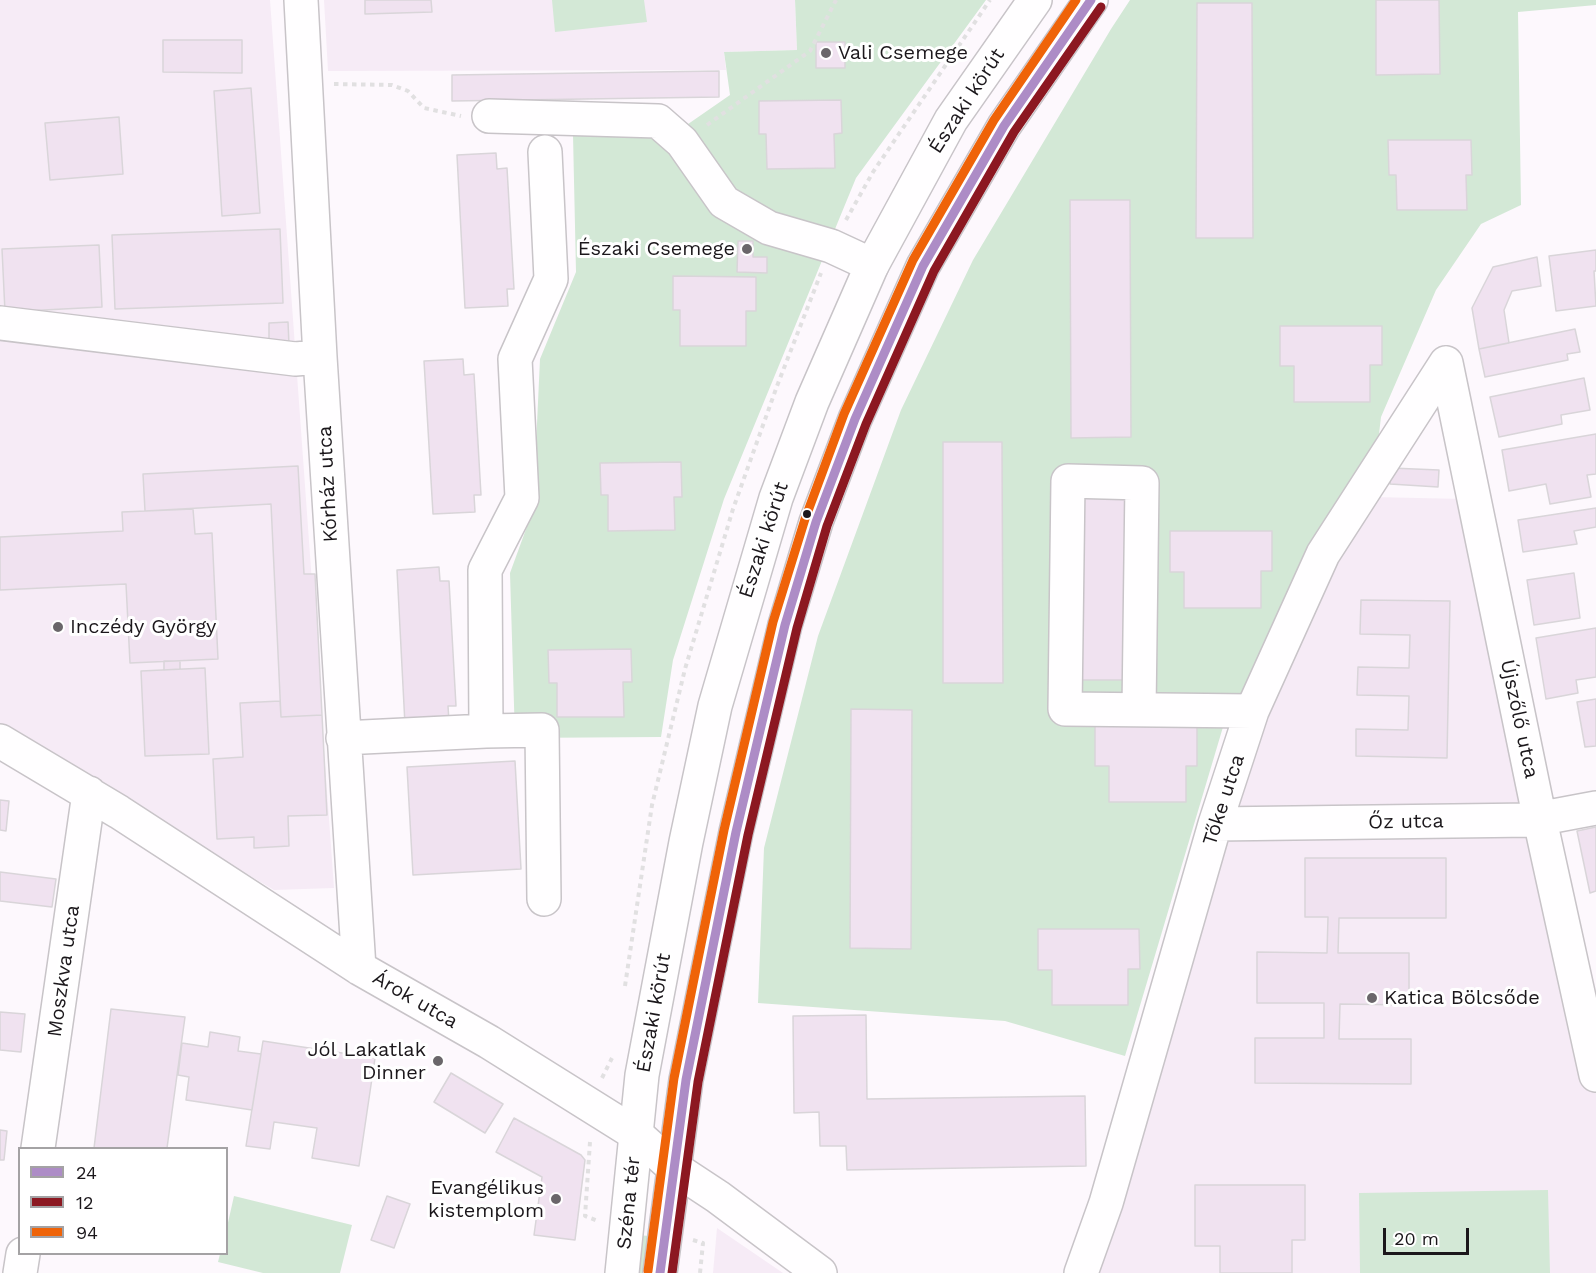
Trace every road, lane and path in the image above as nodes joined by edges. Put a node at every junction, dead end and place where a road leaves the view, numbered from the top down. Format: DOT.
graph roads {
  1 [pos="301,0"];
  2 [pos="836,0"];
  3 [pos="1035,0"];
  4 [pos="1091,0"];
  5 [pos="306,83"];
  6 [pos="489,116"];
  7 [pos="682,142"];
  8 [pos="544,152"];
  9 [pos="872,265"];
  10 [pos="0,323"];
  11 [pos="320,357"];
  12 [pos="1446,363"];
  13 [pos="1139,710"];
  14 [pos="1252,711"];
  15 [pos="486,731"];
  16 [pos="343,738"];
  17 [pos="0,741"];
  18 [pos="89,793"];
  19 [pos="1596,808"];
  20 [pos="1540,820"];
  21 [pos="1215,824"];
  22 [pos="544,899"];
  23 [pos="359,968"];
  24 [pos="1596,1075"];
  25 [pos="636,1134"];
  26 [pos="38,1147"];
  27 [pos="674,1168"];
  28 [pos="703,1243"];
  29 [pos="23,1255"];
  30 [pos="816,1271"];
  31 [pos="20,1273"];
  32 [pos="622,1273"];
  33 [pos="660,1273"];
  34 [pos="700,1273"];
  35 [pos="1081,1273"];
  1 -- 5 [label="street, Kórház utca"];
  2 -- 7 [label="path"];
  3 -- 9 [label="street, Északi körút"];
  4 -- 27 [label="street"];
  5 -- 6 [label="path"];
  5 -- 11 [label="street, Kórház utca"];
  6 -- 7 [label="street"];
  7 -- 9 [label="street"];
  8 -- 15 [label="street"];
  9 -- 25 [label="street, Északi körút"];
  10 -- 11 [label="street"];
  11 -- 16 [label="street, Kórház utca"];
  12 -- 14 [label="street, Tőke utca"];
  12 -- 20 [label="street, Újszőlő utca"];
  13 -- 13 [label="street"];
  13 -- 14 [label="street"];
  14 -- 21 [label="street, Tőke utca"];
  15 -- 16 [label="street"];
  15 -- 22 [label="street"];
  16 -- 23 [label="street, Kórház utca"];
  17 -- 18 [label="street, Árok utca"];
  18 -- 23 [label="street, Árok utca"];
  18 -- 26 [label="street, Moszkva utca"];
  19 -- 20 [label="street, Őz utca"];
  20 -- 21 [label="street, Őz utca"];
  20 -- 24 [label="street, Újszőlő utca"];
  21 -- 35 [label="street, Tőke utca"];
  23 -- 25 [label="street, Árok utca"];
  25 -- 27 [label="street, Árok utca"];
  25 -- 32 [label="street, Széna tér"];
  27 -- 30 [label="street, Árok utca"];
  27 -- 33 [label="street, Széna tér"];
  28 -- 34 [label="path"];
  29 -- 31 [label="street"];
}
